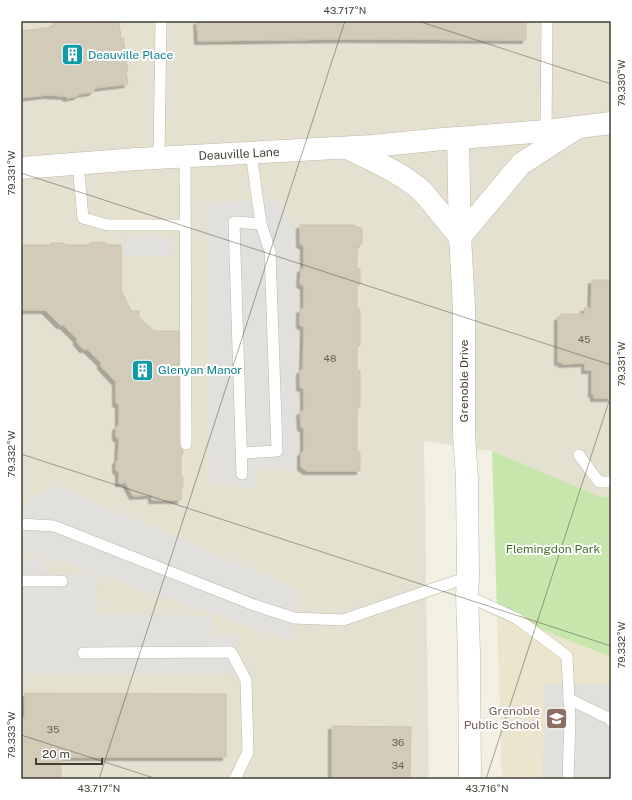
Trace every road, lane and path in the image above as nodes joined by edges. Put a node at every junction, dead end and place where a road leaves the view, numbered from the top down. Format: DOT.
graph roads {
  1 [pos="161,21"];
  2 [pos="547,21"];
  3 [pos="611,124"];
  4 [pos="578,127"];
  5 [pos="546,131"];
  6 [pos="458,138"];
  7 [pos="346,148"];
  8 [pos="251,153"];
  9 [pos="185,156"];
  10 [pos="159,158"];
  11 [pos="78,164"];
  12 [pos="21,168"];
  13 [pos="262,224"];
  14 [pos="185,225"];
  15 [pos="460,237"];
  16 [pos="186,444"];
  17 [pos="241,453"];
  18 [pos="579,455"];
  19 [pos="242,474"];
  20 [pos="611,482"];
  21 [pos="21,524"];
  22 [pos="21,581"];
  23 [pos="62,581"];
  24 [pos="467,586"];
  25 [pos="83,653"];
  26 [pos="569,699"];
  27 [pos="611,721"];
  28 [pos="234,779"];
  29 [pos="470,779"];
  30 [pos="568,779"];
  1 -- 10 [label="lane"];
  2 -- 5 [label="lane"];
  3 -- 4 [label="street"];
  4 -- 5 [label="street"];
  4 -- 15 [label="street"];
  5 -- 6 [label="street"];
  6 -- 7 [label="street, Deauville Lane"];
  6 -- 15 [label="street, Grenoble Drive"];
  7 -- 8 [label="street, Deauville Lane"];
  7 -- 15 [label="street"];
  8 -- 9 [label="street, Deauville Lane"];
  8 -- 13 [label="lane"];
  9 -- 10 [label="street, Deauville Lane"];
  9 -- 14 [label="lane"];
  10 -- 11 [label="street, Deauville Lane"];
  11 -- 12 [label="street, Deauville Lane"];
  11 -- 14 [label="lane"];
  13 -- 17 [label="lane"];
  13 -- 17 [label="lane"];
  14 -- 16 [label="lane"];
  15 -- 24 [label="street, Grenoble Drive"];
  17 -- 19 [label="lane"];
  18 -- 20 [label="lane"];
  21 -- 24 [label="lane"];
  22 -- 23 [label="lane"];
  24 -- 26 [label="lane"];
  24 -- 29 [label="street, Grenoble Drive"];
  25 -- 28 [label="lane"];
  26 -- 27 [label="lane"];
  26 -- 30 [label="lane"];
}
